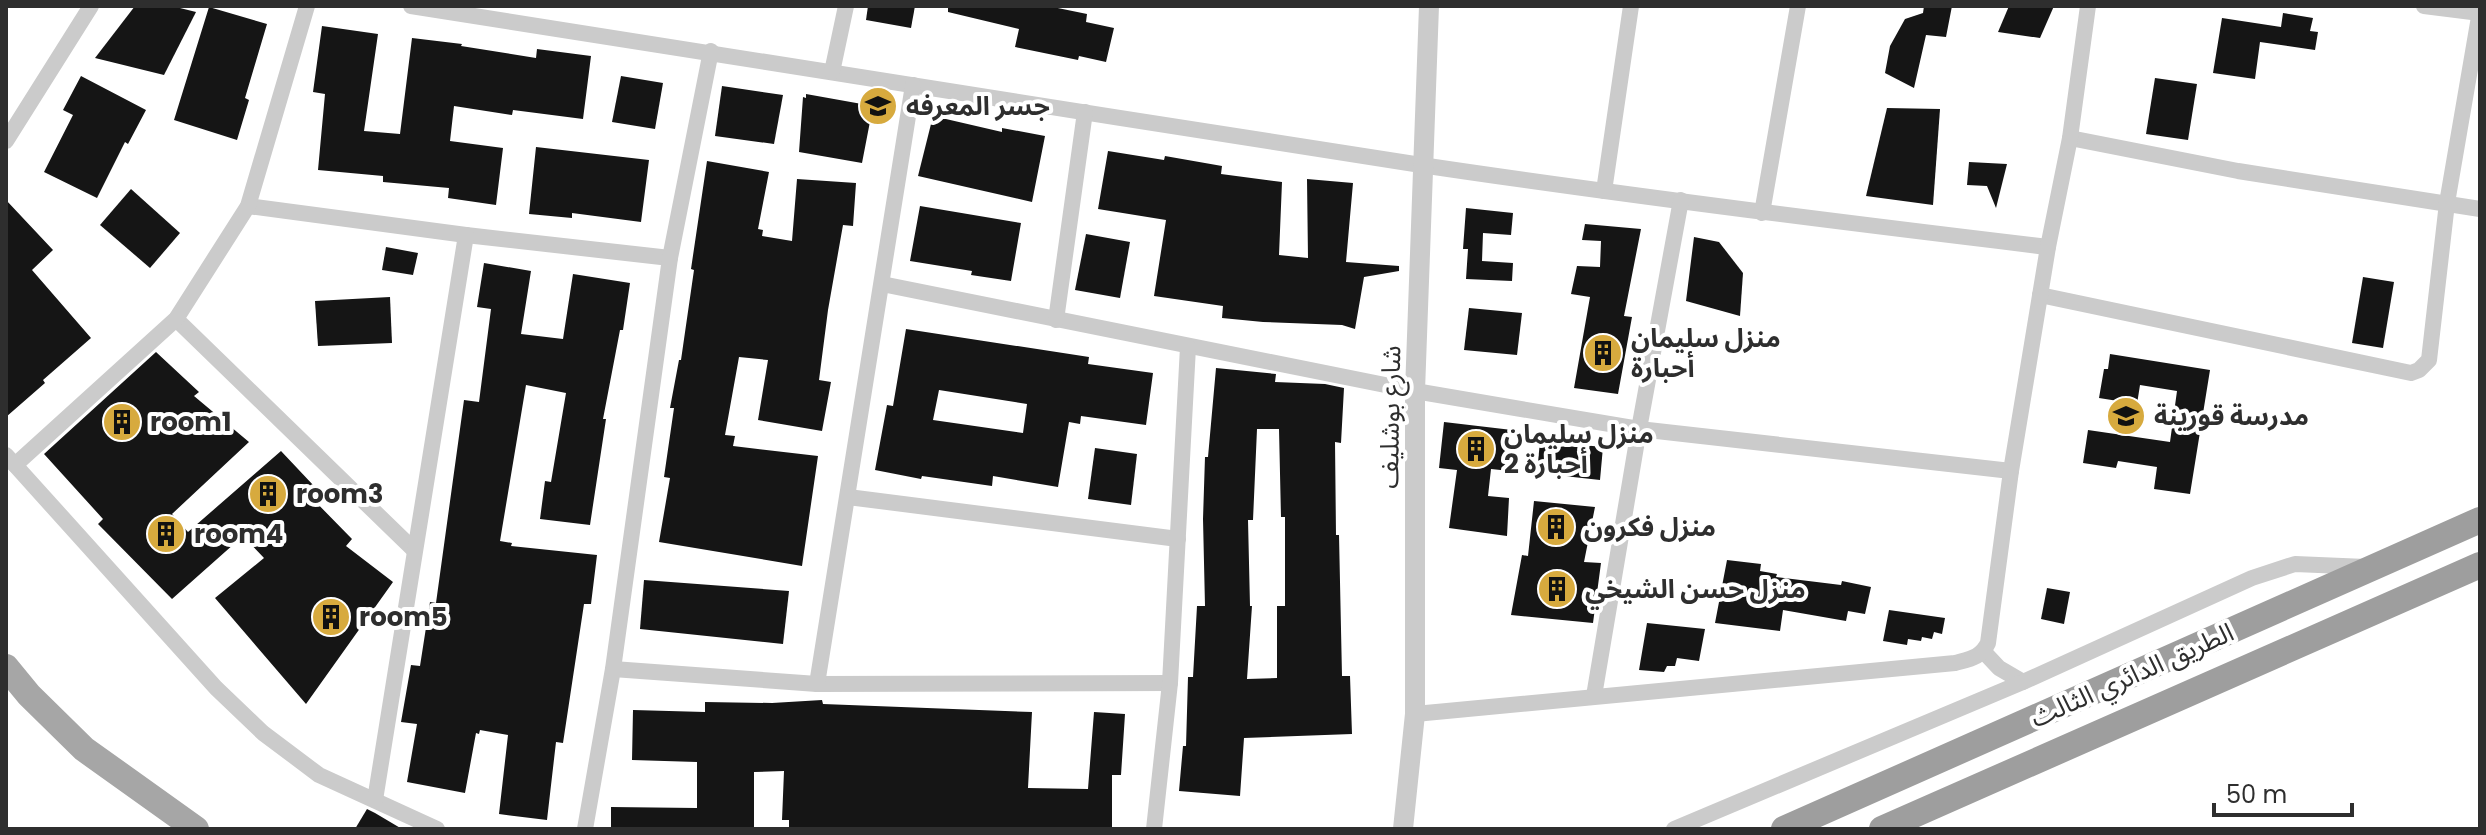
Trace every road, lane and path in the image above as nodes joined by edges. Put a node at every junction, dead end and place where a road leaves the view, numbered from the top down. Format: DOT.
graph roads {
  1 [pos="91,6"];
  2 [pos="307,6"];
  3 [pos="411,6"];
  4 [pos="846,6"];
  5 [pos="1429,6"];
  6 [pos="1631,6"];
  7 [pos="1798,6"];
  8 [pos="2088,6"];
  9 [pos="2424,6"];
  10 [pos="2480,12"];
  11 [pos="711,51"];
  12 [pos="832,72"];
  13 [pos="913,85"];
  14 [pos="1085,112"];
  15 [pos="2070,138"];
  16 [pos="6,141"];
  17 [pos="1423,165"];
  18 [pos="1604,191"];
  19 [pos="1681,200"];
  20 [pos="2447,203"];
  21 [pos="248,206"];
  22 [pos="2480,209"];
  23 [pos="1762,213"];
  24 [pos="466,235"];
  25 [pos="2048,247"];
  26 [pos="670,258"];
  27 [pos="882,284"];
  28 [pos="2040,295"];
  29 [pos="176,319"];
  30 [pos="1056,320"];
  31 [pos="1188,347"];
  32 [pos="1415,391"];
  33 [pos="1639,429"];
  34 [pos="11,460"];
  35 [pos="2011,471"];
  36 [pos="848,497"];
  37 [pos="2480,520"];
  38 [pos="1178,539"];
  39 [pos="414,550"];
  40 [pos="2480,565"];
  41 [pos="2378,567"];
  42 [pos="1984,652"];
  43 [pos="6,667"];
  44 [pos="613,669"];
  45 [pos="2023,682"];
  46 [pos="1170,683"];
  47 [pos="817,684"];
  48 [pos="1594,696"];
  49 [pos="1415,714"];
  50 [pos="375,800"];
  51 [pos="196,829"];
  52 [pos="437,829"];
  53 [pos="585,829"];
  54 [pos="1154,829"];
  55 [pos="1403,829"];
  56 [pos="1674,829"];
  57 [pos="1784,829"];
  58 [pos="1882,829"];
  1 -- 16 [label="street"];
  2 -- 21 [label="street"];
  3 -- 11 [label="street"];
  4 -- 12 [label="street"];
  5 -- 17 [label="street, شارع بوشليف"];
  6 -- 18 [label="street"];
  7 -- 23 [label="street"];
  8 -- 15 [label="street"];
  9 -- 10 [label="street"];
  10 -- 20 [label="street"];
  11 -- 12 [label="street"];
  11 -- 26 [label="street"];
  12 -- 13 [label="street"];
  13 -- 14 [label="street"];
  13 -- 27 [label="street"];
  14 -- 17 [label="street"];
  14 -- 30 [label="street"];
  15 -- 20 [label="street"];
  15 -- 25 [label="street"];
  17 -- 18 [label="street"];
  17 -- 32 [label="street, شارع بوشليف"];
  18 -- 19 [label="street"];
  19 -- 23 [label="street"];
  19 -- 33 [label="street"];
  20 -- 22 [label="street"];
  20 -- 28 [label="street"];
  21 -- 24 [label="street"];
  21 -- 29 [label="street"];
  23 -- 25 [label="street"];
  24 -- 26 [label="street"];
  24 -- 39 [label="street"];
  25 -- 28 [label="street"];
  26 -- 44 [label="street"];
  27 -- 30 [label="street"];
  27 -- 36 [label="street"];
  28 -- 35 [label="street"];
  29 -- 34 [label="street"];
  29 -- 39 [label="street"];
  30 -- 31 [label="street"];
  31 -- 32 [label="street"];
  31 -- 38 [label="street"];
  32 -- 33 [label="street"];
  32 -- 49 [label="street, شارع بوشليف"];
  33 -- 35 [label="street"];
  33 -- 48 [label="street"];
  34 -- 50 [label="street"];
  35 -- 42 [label="street"];
  36 -- 38 [label="street"];
  36 -- 47 [label="street"];
  37 -- 41 [label="highway, الطريق الدائري الثالث"];
  38 -- 46 [label="street"];
  39 -- 50 [label="street"];
  40 -- 58 [label="highway, الطريق الدائري الثالث"];
  41 -- 45 [label="street"];
  41 -- 57 [label="highway, الطريق الدائري الثالث"];
  42 -- 45 [label="street"];
  42 -- 48 [label="street"];
  43 -- 51 [label="main road"];
  44 -- 47 [label="street"];
  44 -- 53 [label="street"];
  45 -- 56 [label="street"];
  46 -- 47 [label="street"];
  46 -- 54 [label="street"];
  48 -- 49 [label="street"];
  49 -- 55 [label="street, شارع بوشليف"];
  50 -- 52 [label="street"];
}
